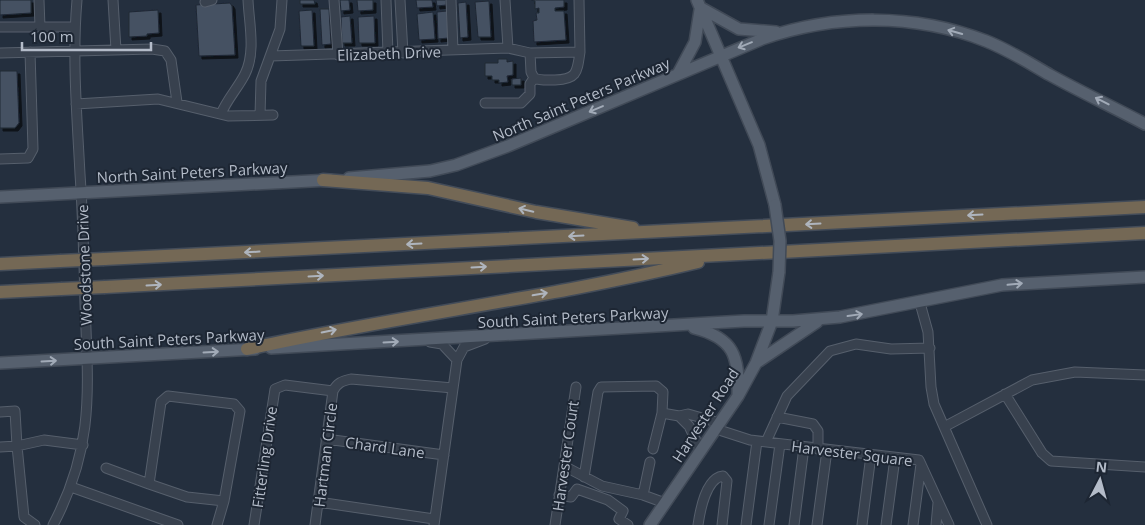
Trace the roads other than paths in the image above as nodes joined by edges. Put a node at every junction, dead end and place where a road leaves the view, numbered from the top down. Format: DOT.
graph roads {
  1 [pos="39,0"];
  2 [pos="77,0"];
  3 [pos="113,0"];
  4 [pos="248,0"];
  5 [pos="282,0"];
  6 [pos="334,0"];
  7 [pos="386,0"];
  8 [pos="400,0"];
  9 [pos="450,0"];
  10 [pos="505,0"];
  11 [pos="579,0"];
  12 [pos="699,4"];
  13 [pos="0,27"];
  14 [pos="40,27"];
  15 [pos="75,27"];
  16 [pos="780,32"];
  17 [pos="508,48"];
  18 [pos="116,50"];
  19 [pos="453,50"];
  20 [pos="74,51"];
  21 [pos="0,52"];
  22 [pos="30,52"];
  23 [pos="580,52"];
  24 [pos="388,53"];
  25 [pos="404,53"];
  26 [pos="530,53"];
  27 [pos="338,55"];
  28 [pos="271,56"];
  29 [pos="720,57"];
  30 [pos="678,74"];
  31 [pos="534,78"];
  32 [pos="176,102"];
  33 [pos="76,104"];
  34 [pos="485,104"];
  35 [pos="221,114"];
  36 [pos="272,115"];
  37 [pos="260,116"];
  38 [pos="1145,124"];
  39 [pos="0,160"];
  40 [pos="323,180"];
  41 [pos="82,192"];
  42 [pos="0,197"];
  43 [pos="1145,207"];
  44 [pos="660,232"];
  45 [pos="1145,233"];
  46 [pos="728,254"];
  47 [pos="0,264"];
  48 [pos="1145,277"];
  49 [pos="0,292"];
  50 [pos="920,303"];
  51 [pos="821,319"];
  52 [pos="772,321"];
  53 [pos="683,325"];
  54 [pos="491,337"];
  55 [pos="422,341"];
  56 [pos="930,348"];
  57 [pos="247,350"];
  58 [pos="87,360"];
  59 [pos="457,360"];
  60 [pos="756,362"];
  61 [pos="0,363"];
  62 [pos="1145,375"];
  63 [pos="576,387"];
  64 [pos="453,388"];
  65 [pos="333,391"];
  66 [pos="1005,394"];
  67 [pos="738,396"];
  68 [pos="0,412"];
  69 [pos="662,413"];
  70 [pos="679,416"];
  71 [pos="777,417"];
  72 [pos="718,426"];
  73 [pos="944,427"];
  74 [pos="326,438"];
  75 [pos="762,442"];
  76 [pos="780,444"];
  77 [pos="83,445"];
  78 [pos="18,446"];
  79 [pos="804,447"];
  80 [pos="0,448"];
  81 [pos="653,449"];
  82 [pos="823,449"];
  83 [pos="701,451"];
  84 [pos="444,455"];
  85 [pos="872,455"];
  86 [pos="895,458"];
  87 [pos="650,462"];
  88 [pos="921,464"];
  89 [pos="564,466"];
  90 [pos="1145,467"];
  91 [pos="106,468"];
  92 [pos="584,477"];
  93 [pos="149,484"];
  94 [pos="70,487"];
  95 [pos="559,495"];
  96 [pos="643,495"];
  97 [pos="224,501"];
  98 [pos="318,502"];
  99 [pos="665,503"];
  100 [pos="938,503"];
  101 [pos="434,522"];
  102 [pos="35,525"];
  103 [pos="53,525"];
  104 [pos="178,525"];
  105 [pos="217,525"];
  106 [pos="254,525"];
  107 [pos="315,525"];
  108 [pos="555,525"];
  109 [pos="628,525"];
  110 [pos="650,525"];
  111 [pos="698,525"];
  112 [pos="722,525"];
  113 [pos="746,525"];
  114 [pos="769,525"];
  115 [pos="794,525"];
  116 [pos="817,525"];
  117 [pos="862,525"];
  118 [pos="886,525"];
  119 [pos="913,525"];
  120 [pos="936,525"];
  121 [pos="948,525"];
  122 [pos="987,525"];
  1 -- 14 [label="street"];
  2 -- 15 [label="street, Woodstone Drive"];
  3 -- 18 [label="street"];
  4 -- 35 [label="street"];
  5 -- 28 [label="street"];
  6 -- 27 [label="street"];
  7 -- 24 [label="street"];
  8 -- 25 [label="street"];
  9 -- 19 [label="street"];
  10 -- 17 [label="street"];
  11 -- 23 [label="street"];
  12 -- 16 [label="main road"];
  12 -- 29 [label="main road, Harvester Road"];
  12 -- 30 [label="main road"];
  13 -- 14 [label="street"];
  14 -- 15 [label="street"];
  15 -- 20 [label="street, Woodstone Drive"];
  16 -- 29 [label="main road, North Saint Peters Parkway, one-way"];
  38 -- 16 [label="main road, North Saint Peters Parkway, one-way"];
  17 -- 19 [label="street, Elizabeth Drive"];
  17 -- 26 [label="street, Elizabeth Drive"];
  18 -- 20 [label="street"];
  18 -- 32 [label="street"];
  19 -- 25 [label="street, Elizabeth Drive"];
  20 -- 22 [label="street"];
  20 -- 33 [label="street, Woodstone Drive"];
  21 -- 22 [label="street"];
  22 -- 39 [label="street"];
  23 -- 26 [label="street, Elizabeth Drive"];
  23 -- 31 [label="street"];
  24 -- 25 [label="street, Elizabeth Drive"];
  24 -- 27 [label="street, Elizabeth Drive"];
  26 -- 31 [label="street"];
  27 -- 28 [label="street, Elizabeth Drive"];
  28 -- 37 [label="street"];
  29 -- 30 [label="main road, North Saint Peters Parkway"];
  29 -- 52 [label="main road, Harvester Road, bridge"];
  30 -- 40 [label="main road, North Saint Peters Parkway, one-way"];
  31 -- 34 [label="street"];
  32 -- 33 [label="street"];
  32 -- 35 [label="street"];
  33 -- 41 [label="street, Woodstone Drive"];
  35 -- 37 [label="street"];
  36 -- 37 [label="street"];
  40 -- 41 [label="main road, North Saint Peters Parkway"];
  44 -- 40 [label="highway, one-way"];
  41 -- 42 [label="main road, North Saint Peters Parkway"];
  41 -- 58 [label="street, Woodstone Drive"];
  43 -- 44 [label="highway, one-way"];
  44 -- 47 [label="highway, one-way, bridge"];
  45 -- 46 [label="highway"];
  49 -- 46 [label="highway, one-way, bridge"];
  57 -- 46 [label="highway, one-way"];
  50 -- 48 [label="main road, South Saint Peters Parkway, one-way"];
  51 -- 50 [label="main road, South Saint Peters Parkway, one-way"];
  50 -- 56 [label="street"];
  51 -- 52 [label="main road, South Saint Peters Parkway"];
  51 -- 60 [label="main road"];
  52 -- 53 [label="main road, South Saint Peters Parkway"];
  52 -- 60 [label="main road, Harvester Road"];
  53 -- 54 [label="main road, South Saint Peters Parkway"];
  53 -- 67 [label="main road"];
  54 -- 55 [label="main road, South Saint Peters Parkway"];
  54 -- 59 [label="street"];
  57 -- 55 [label="main road, South Saint Peters Parkway, one-way"];
  55 -- 59 [label="street"];
  56 -- 71 [label="street"];
  56 -- 73 [label="street"];
  58 -- 57 [label="main road, South Saint Peters Parkway, one-way"];
  61 -- 58 [label="main road, South Saint Peters Parkway, one-way"];
  58 -- 77 [label="street, Woodstone Drive"];
  59 -- 64 [label="street"];
  60 -- 67 [label="main road, Harvester Road"];
  62 -- 66 [label="street"];
  63 -- 89 [label="street, Harvester Court"];
  64 -- 65 [label="street, Hartman Circle"];
  64 -- 84 [label="street"];
  65 -- 74 [label="street, Hartman Circle"];
  65 -- 106 [label="street, Fitterling Drive"];
  66 -- 73 [label="street"];
  66 -- 90 [label="street"];
  67 -- 72 [label="main road, Harvester Road"];
  68 -- 78 [label="street"];
  69 -- 70 [label="street, Harvester Square"];
  69 -- 81 [label="street"];
  69 -- 92 [label="street"];
  70 -- 72 [label="street, Harvester Square"];
  70 -- 83 [label="street"];
  71 -- 75 [label="street"];
  71 -- 82 [label="street"];
  72 -- 75 [label="street, Harvester Square"];
  72 -- 83 [label="main road, Harvester Road"];
  73 -- 122 [label="street"];
  74 -- 84 [label="street, Chard Lane"];
  74 -- 98 [label="street, Hartman Circle"];
  75 -- 76 [label="street, Harvester Square"];
  75 -- 113 [label="street"];
  76 -- 79 [label="street, Harvester Square"];
  76 -- 114 [label="street"];
  77 -- 78 [label="street"];
  77 -- 94 [label="street, Woodstone Drive"];
  78 -- 80 [label="street"];
  78 -- 102 [label="street"];
  79 -- 82 [label="street, Harvester Square"];
  79 -- 115 [label="street"];
  82 -- 85 [label="street, Harvester Square"];
  82 -- 116 [label="street"];
  83 -- 99 [label="main road, Harvester Road"];
  84 -- 101 [label="street"];
  85 -- 86 [label="street, Harvester Square"];
  85 -- 117 [label="street"];
  86 -- 88 [label="street, Harvester Square"];
  86 -- 118 [label="street"];
  87 -- 96 [label="street"];
  88 -- 100 [label="street, Harvester Square"];
  88 -- 119 [label="street"];
  89 -- 92 [label="street"];
  89 -- 95 [label="street, Harvester Court"];
  91 -- 93 [label="street"];
  92 -- 96 [label="street"];
  93 -- 97 [label="street"];
  93 -- 97 [label="street"];
  94 -- 103 [label="street, Woodstone Drive"];
  94 -- 104 [label="street"];
  95 -- 108 [label="street, Harvester Court"];
  95 -- 109 [label="street"];
  96 -- 99 [label="street"];
  97 -- 105 [label="street"];
  98 -- 101 [label="street"];
  98 -- 107 [label="street, Hartman Circle"];
  99 -- 110 [label="main road, Harvester Road"];
  100 -- 120 [label="street"];
  100 -- 121 [label="street, Harvester Square"];
  111 -- 112 [label="street"];
}
